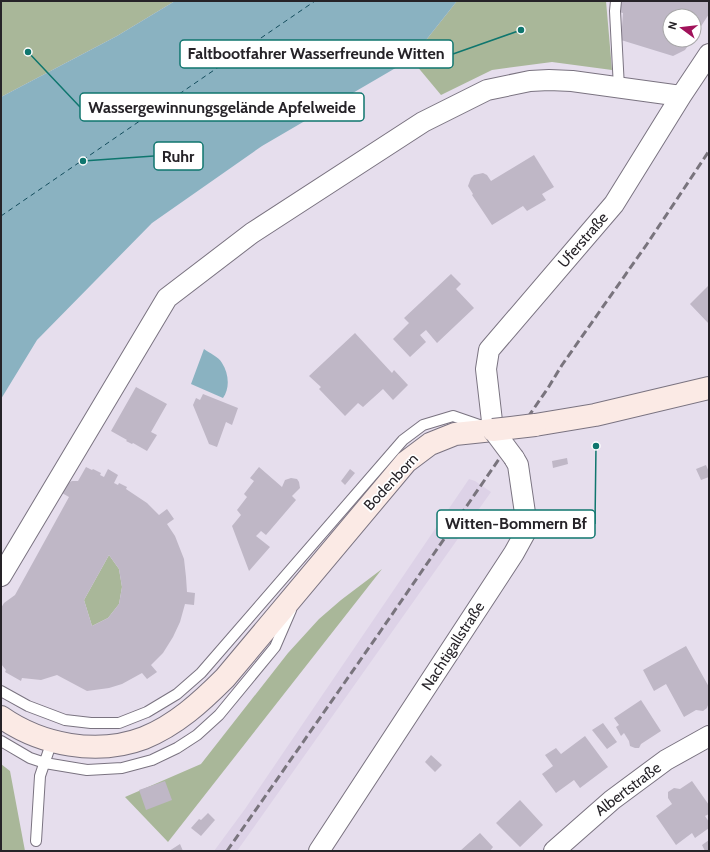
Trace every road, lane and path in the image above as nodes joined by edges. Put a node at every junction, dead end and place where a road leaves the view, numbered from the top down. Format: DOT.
graph roads {
  1 [pos="616,1"];
  2 [pos="709,54"];
  3 [pos="618,88"];
  4 [pos="681,96"];
  5 [pos="709,388"];
  6 [pos="487,423"];
  7 [pos="1,576"];
  8 [pos="302,585"];
  9 [pos="1,691"];
  10 [pos="1,717"];
  11 [pos="709,736"];
  12 [pos="1,741"];
  13 [pos="52,741"];
  14 [pos="45,763"];
  15 [pos="36,841"];
  16 [pos="319,851"];
  17 [pos="554,851"];
  1 -- 3 [label="lane"];
  2 -- 4 [label="street, Uferstraße"];
  3 -- 4 [label="street"];
  3 -- 7 [label="street"];
  4 -- 6 [label="street, Uferstraße"];
  5 -- 6 [label="main road, Bodenborn, bridge"];
  6 -- 8 [label="main road, Bodenborn"];
  6 -- 9 [label="lane"];
  6 -- 16 [label="street, Nachtigallstraße, bridge"];
  8 -- 13 [label="main road, Bodenborn"];
  8 -- 14 [label="lane"];
  10 -- 13 [label="main road, Bodenborn"];
  11 -- 17 [label="street, Albertstraße"];
  12 -- 14 [label="lane"];
  13 -- 14 [label="lane"];
  14 -- 15 [label="lane"];
}
